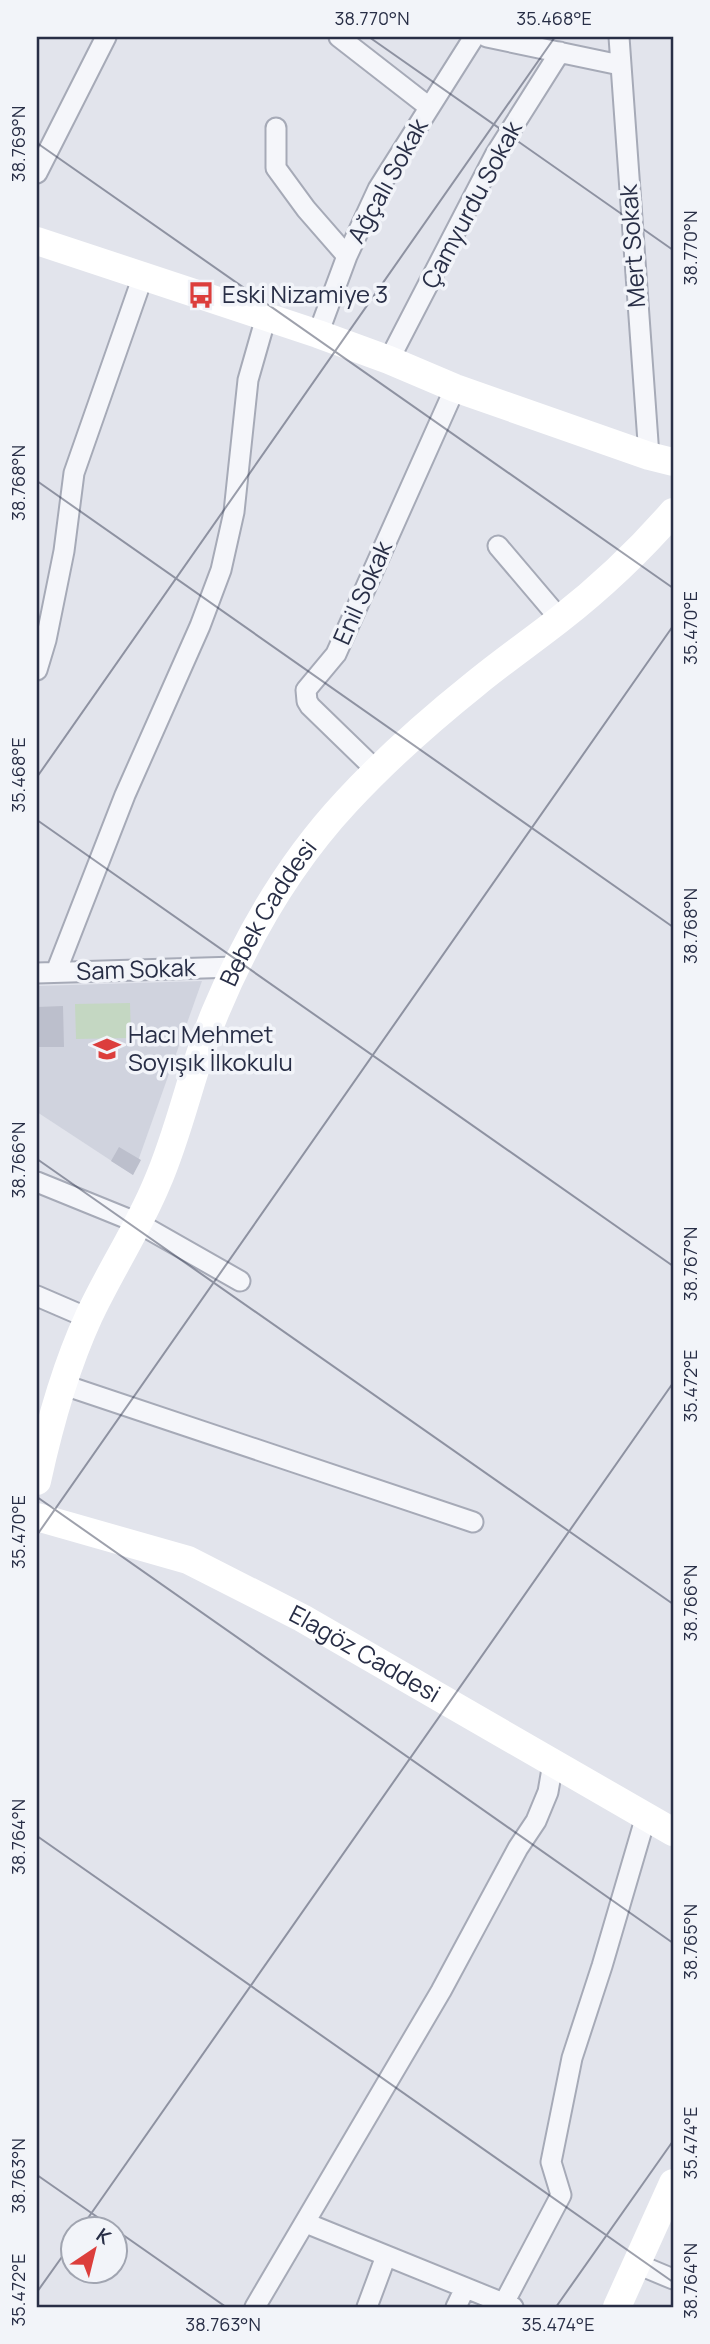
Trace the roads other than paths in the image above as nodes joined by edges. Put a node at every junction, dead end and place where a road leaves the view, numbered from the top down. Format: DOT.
graph roads {
  1 [pos="106,37"];
  2 [pos="339,37"];
  3 [pos="474,37"];
  4 [pos="487,37"];
  5 [pos="619,37"];
  6 [pos="560,52"];
  7 [pos="620,65"];
  8 [pos="429,107"];
  9 [pos="276,128"];
  10 [pos="37,173"];
  11 [pos="37,241"];
  12 [pos="347,256"];
  13 [pos="143,276"];
  14 [pos="266,317"];
  15 [pos="318,334"];
  16 [pos="389,360"];
  17 [pos="455,388"];
  18 [pos="661,459"];
  19 [pos="673,512"];
  20 [pos="499,546"];
  21 [pos="561,619"];
  22 [pos="37,670"];
  23 [pos="377,771"];
  24 [pos="236,967"];
  25 [pos="47,972"];
  26 [pos="37,1182"];
  27 [pos="138,1223"];
  28 [pos="240,1281"];
  29 [pos="37,1296"];
  30 [pos="88,1318"];
  31 [pos="64,1385"];
  32 [pos="45,1413"];
  33 [pos="40,1450"];
  34 [pos="37,1481"];
  35 [pos="37,1517"];
  36 [pos="473,1522"];
  37 [pos="553,1763"];
  38 [pos="646,1816"];
  39 [pos="673,1832"];
  40 [pos="673,2183"];
  41 [pos="306,2223"];
  42 [pos="386,2256"];
  43 [pos="637,2264"];
  44 [pos="673,2279"];
  45 [pos="465,2288"];
  46 [pos="509,2305"];
  47 [pos="255,2307"];
  48 [pos="367,2307"];
  49 [pos="456,2307"];
  50 [pos="617,2307"];
  1 -- 10 [label="street"];
  2 -- 8 [label="street"];
  3 -- 8 [label="street, Ağçalı Sokak"];
  4 -- 6 [label="street"];
  5 -- 7 [label="street, Mert Sokak"];
  6 -- 7 [label="street"];
  6 -- 16 [label="street, Çamyurdu Sokak"];
  7 -- 18 [label="street, Mert Sokak"];
  8 -- 12 [label="street, Ağçalı Sokak"];
  9 -- 12 [label="street"];
  11 -- 13 [label="street"];
  12 -- 15 [label="street, Ağçalı Sokak"];
  13 -- 14 [label="street"];
  13 -- 22 [label="street"];
  14 -- 15 [label="street"];
  14 -- 25 [label="street"];
  15 -- 16 [label="street"];
  16 -- 17 [label="street"];
  17 -- 18 [label="street"];
  17 -- 23 [label="street, Enil Sokak"];
  19 -- 21 [label="street, Bebek Caddesi"];
  20 -- 21 [label="street"];
  21 -- 23 [label="street, Bebek Caddesi"];
  23 -- 24 [label="street, Bebek Caddesi"];
  24 -- 25 [label="street, Sam Sokak"];
  24 -- 27 [label="street, Bebek Caddesi"];
  26 -- 27 [label="street"];
  27 -- 28 [label="street"];
  27 -- 30 [label="street, Bebek Caddesi"];
  29 -- 30 [label="street"];
  30 -- 31 [label="street, Bebek Caddesi"];
  31 -- 32 [label="street, Bebek Caddesi"];
  31 -- 36 [label="street"];
  32 -- 33 [label="street, Bebek Caddesi"];
  33 -- 34 [label="street, Bebek Caddesi"];
  35 -- 37 [label="street, Elagöz Caddesi"];
  37 -- 38 [label="street, Elagöz Caddesi"];
  37 -- 41 [label="street"];
  38 -- 39 [label="street, Elagöz Caddesi"];
  38 -- 46 [label="street"];
  40 -- 43 [label="street"];
  41 -- 42 [label="street"];
  41 -- 47 [label="street"];
  42 -- 45 [label="street"];
  42 -- 48 [label="street"];
  43 -- 44 [label="street"];
  43 -- 50 [label="street"];
  45 -- 46 [label="street"];
  45 -- 49 [label="street"];
}
